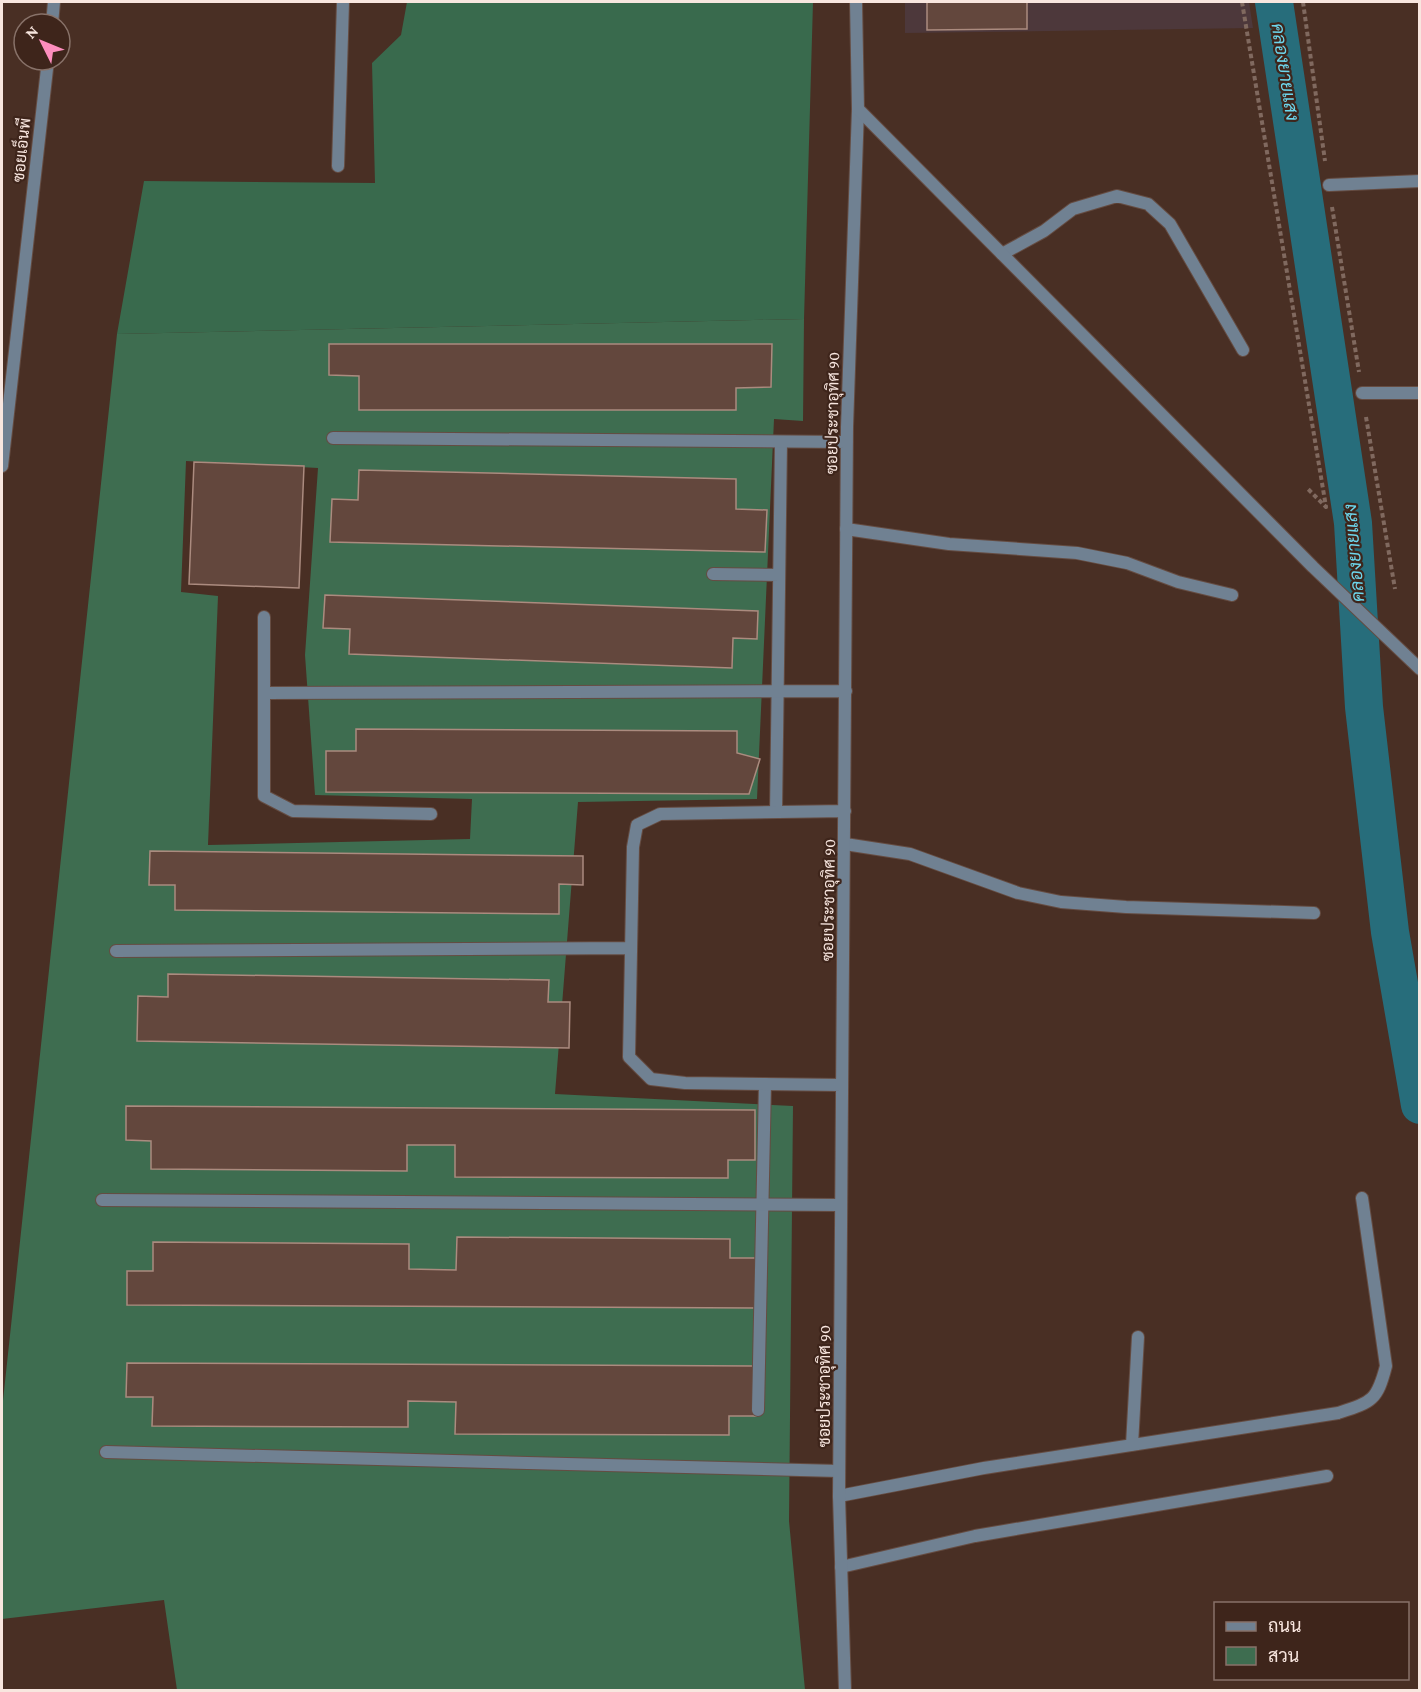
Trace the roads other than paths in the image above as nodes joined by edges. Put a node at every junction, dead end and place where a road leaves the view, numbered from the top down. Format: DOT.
graph roads {
  1 [pos="344,2"];
  2 [pos="856,2"];
  3 [pos="47,72"];
  4 [pos="858,109"];
  5 [pos="338,166"];
  6 [pos="1419,181"];
  7 [pos="1329,185"];
  8 [pos="1002,254"];
  9 [pos="1243,350"];
  10 [pos="1362,393"];
  11 [pos="1419,393"];
  12 [pos="4,423"];
  13 [pos="333,438"];
  14 [pos="781,442"];
  15 [pos="847,442"];
  16 [pos="2,466"];
  17 [pos="846,529"];
  18 [pos="713,574"];
  19 [pos="779,575"];
  20 [pos="1232,595"];
  21 [pos="264,617"];
  22 [pos="1419,669"];
  23 [pos="777,691"];
  24 [pos="846,691"];
  25 [pos="264,693"];
  26 [pos="845,811"];
  27 [pos="776,812"];
  28 [pos="431,814"];
  29 [pos="845,844"];
  30 [pos="1314,913"];
  31 [pos="631,948"];
  32 [pos="116,951"];
  33 [pos="765,1084"];
  34 [pos="842,1085"];
  35 [pos="1362,1198"];
  36 [pos="102,1200"];
  37 [pos="762,1205"];
  38 [pos="841,1205"];
  39 [pos="1138,1337"];
  40 [pos="758,1410"];
  41 [pos="1132,1445"];
  42 [pos="106,1452"];
  43 [pos="839,1471"];
  44 [pos="1327,1476"];
  45 [pos="839,1496"];
  46 [pos="841,1567"];
  47 [pos="845,1690"];
  1 -- 5 [label="street"];
  2 -- 4 [label="street, ซอยประชาอุทิศ 90"];
  3 -- 12 [label="street, ซอยเอ็นพี"];
  4 -- 8 [label="street"];
  4 -- 15 [label="street, ซอยประชาอุทิศ 90"];
  6 -- 7 [label="street"];
  8 -- 9 [label="street"];
  8 -- 22 [label="street"];
  10 -- 11 [label="street"];
  12 -- 16 [label="street, ซอยเอ็นพี"];
  13 -- 14 [label="street"];
  14 -- 15 [label="street"];
  14 -- 19 [label="street"];
  15 -- 17 [label="street, ซอยประชาอุทิศ 90"];
  17 -- 20 [label="street"];
  17 -- 24 [label="street, ซอยประชาอุทิศ 90"];
  18 -- 19 [label="street"];
  19 -- 23 [label="street"];
  21 -- 25 [label="street"];
  23 -- 24 [label="street"];
  23 -- 25 [label="street"];
  23 -- 27 [label="street"];
  24 -- 26 [label="street, ซอยประชาอุทิศ 90"];
  25 -- 28 [label="street"];
  26 -- 27 [label="street"];
  26 -- 29 [label="street, ซอยประชาอุทิศ 90"];
  27 -- 31 [label="street"];
  29 -- 30 [label="street"];
  29 -- 34 [label="street, ซอยประชาอุทิศ 90"];
  31 -- 32 [label="street"];
  31 -- 33 [label="street"];
  33 -- 34 [label="street"];
  33 -- 37 [label="street"];
  34 -- 38 [label="street, ซอยประชาอุทิศ 90"];
  35 -- 41 [label="street"];
  36 -- 37 [label="street"];
  37 -- 38 [label="street"];
  37 -- 40 [label="street"];
  38 -- 43 [label="street, ซอยประชาอุทิศ 90"];
  39 -- 41 [label="street"];
  41 -- 45 [label="street"];
  42 -- 43 [label="street"];
  43 -- 45 [label="street, ซอยประชาอุทิศ 90"];
  44 -- 46 [label="street"];
  45 -- 46 [label="street, ซอยประชาอุทิศ 90"];
  46 -- 47 [label="street, ซอยประชาอุทิศ 90"];
}
